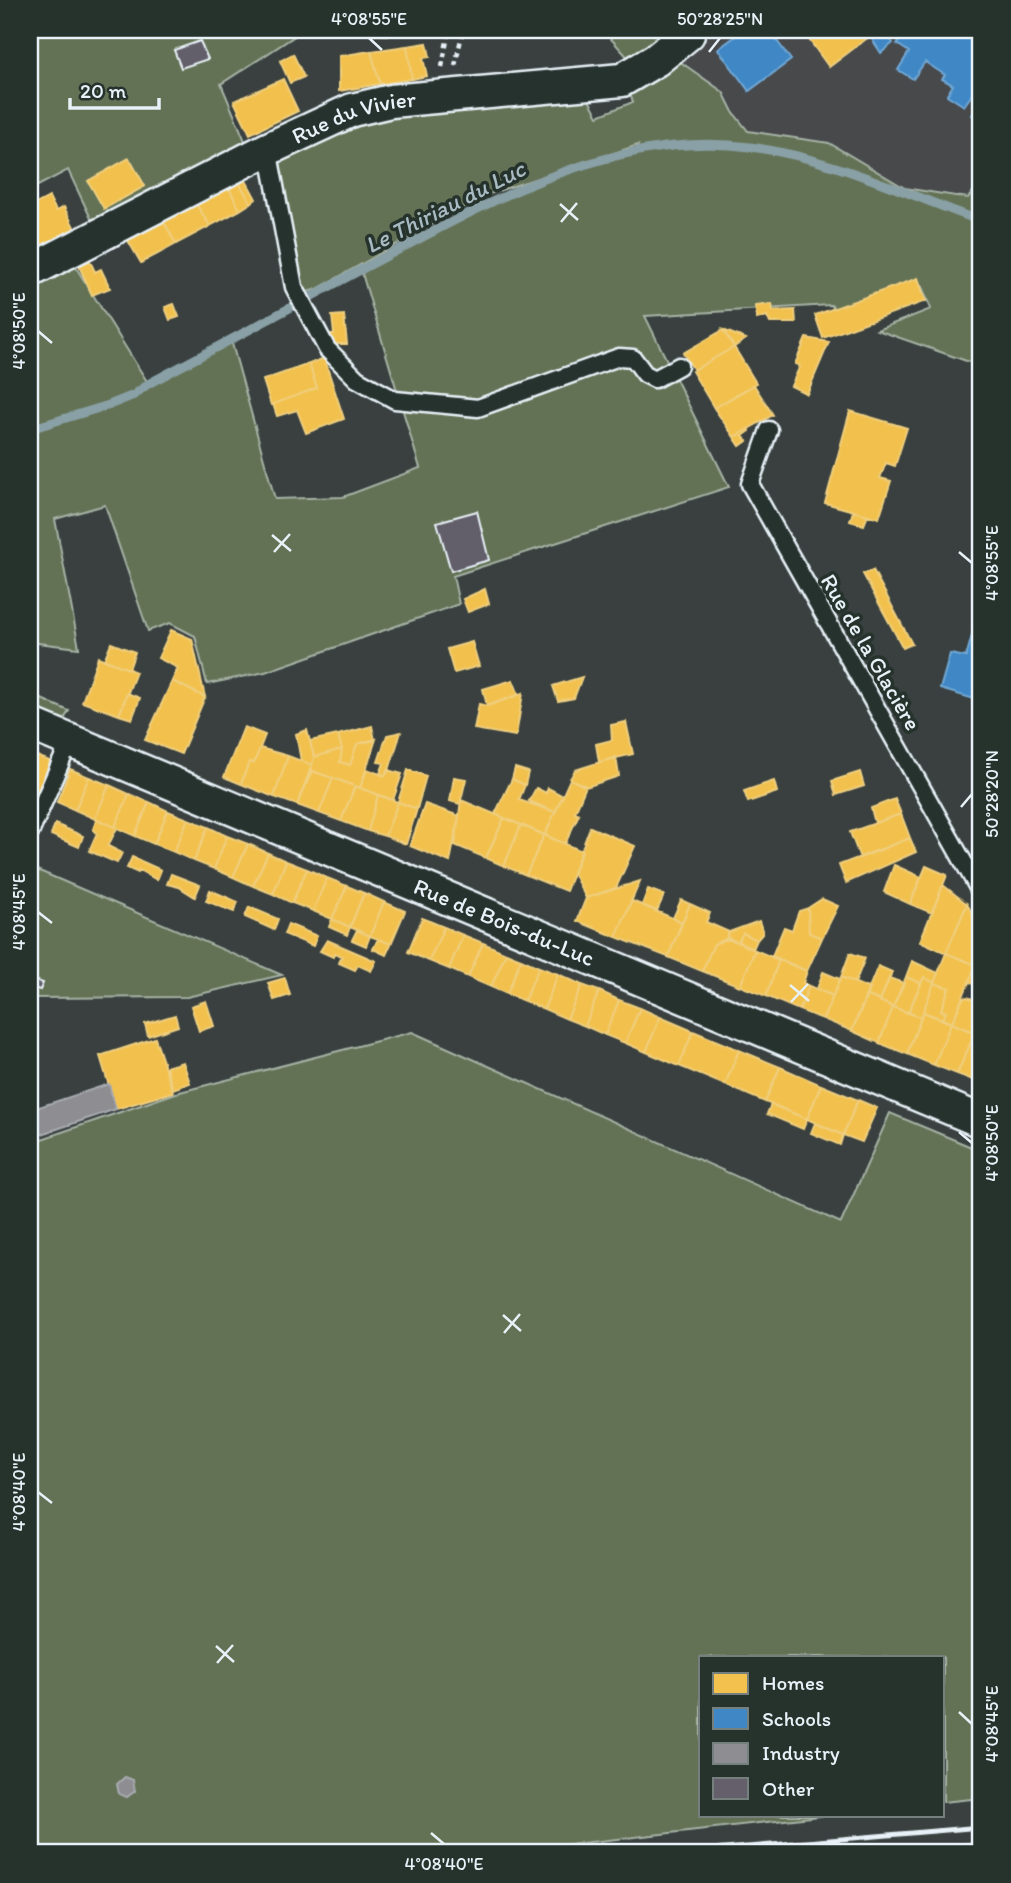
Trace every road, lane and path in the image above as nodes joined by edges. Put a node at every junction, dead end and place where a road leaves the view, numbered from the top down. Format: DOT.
graph roads {
  1 [pos="691,32"];
  2 [pos="268,149"];
  3 [pos="30,271"];
  4 [pos="678,366"];
  5 [pos="769,430"];
  6 [pos="30,724"];
  7 [pos="70,741"];
  8 [pos="30,833"];
  9 [pos="981,892"];
  10 [pos="981,1121"];
  1 -- 2 [label="street, Rue du Vivier"];
  2 -- 3 [label="street, Rue du Vivier"];
  2 -- 4 [label="lane"];
  5 -- 9 [label="lane, Rue de la Glacière"];
  6 -- 7 [label="street, Rue de Bois-du-Luc"];
  7 -- 8 [label="lane"];
  7 -- 10 [label="street, Rue de Bois-du-Luc"];
}
